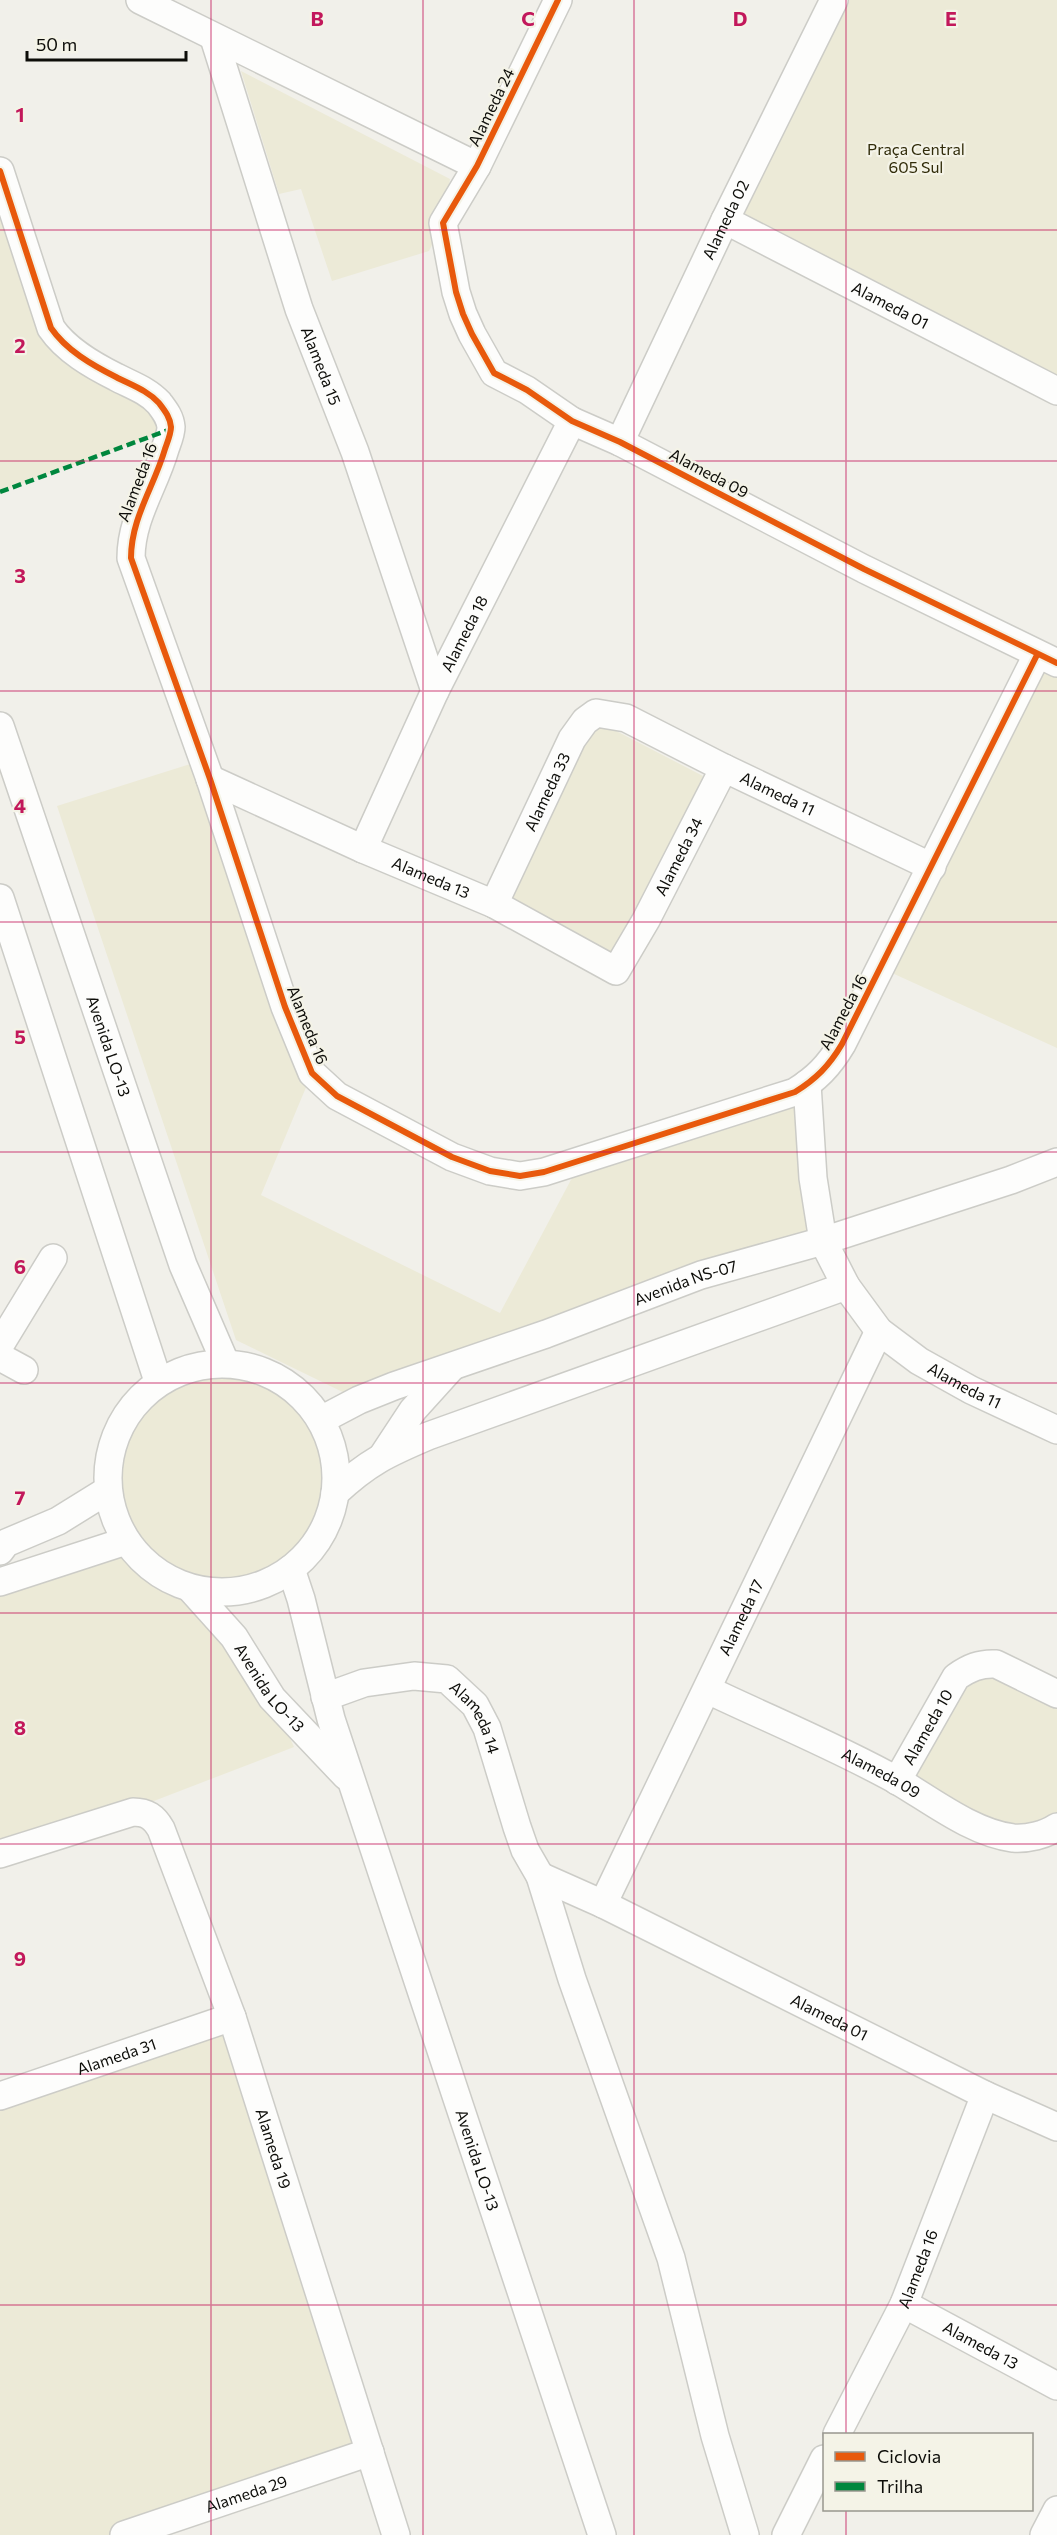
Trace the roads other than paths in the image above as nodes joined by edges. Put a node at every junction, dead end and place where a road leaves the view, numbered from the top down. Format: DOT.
graph roads {
  1 [pos="140,0"];
  2 [pos="558,0"];
  3 [pos="834,0"];
  4 [pos="214,38"];
  5 [pos="477,166"];
  6 [pos="0,171"];
  7 [pos="725,220"];
  8 [pos="443,223"];
  9 [pos="1057,391"];
  10 [pos="572,422"];
  11 [pos="620,442"];
  12 [pos="1047,659"];
  13 [pos="435,692"];
  14 [pos="626,718"];
  15 [pos="0,726"];
  16 [pos="724,768"];
  17 [pos="210,779"];
  18 [pos="363,849"];
  19 [pos="932,867"];
  20 [pos="0,898"];
  21 [pos="494,904"];
  22 [pos="633,942"];
  23 [pos="807,1084"];
  24 [pos="1057,1162"];
  25 [pos="823,1241"];
  26 [pos="53,1258"];
  27 [pos="846,1286"];
  28 [pos="879,1331"];
  29 [pos="0,1345"];
  30 [pos="0,1357"];
  31 [pos="225,1362"];
  32 [pos="452,1366"];
  33 [pos="24,1370"];
  34 [pos="159,1381"];
  35 [pos="321,1420"];
  36 [pos="1057,1430"];
  37 [pos="384,1454"];
  38 [pos="108,1490"];
  39 [pos="335,1493"];
  40 [pos="126,1541"];
  41 [pos="2,1546"];
  42 [pos="291,1569"];
  43 [pos="0,1582"];
  44 [pos="190,1588"];
  45 [pos="708,1690"];
  46 [pos="1057,1694"];
  47 [pos="325,1697"];
  48 [pos="897,1781"];
  49 [pos="352,1783"];
  50 [pos="1057,1827"];
  51 [pos="0,1854"];
  52 [pos="540,1876"];
  53 [pos="603,1904"];
  54 [pos="232,2017"];
  55 [pos="985,2095"];
  56 [pos="0,2096"];
  57 [pos="1057,2127"];
  58 [pos="904,2304"];
  59 [pos="1057,2386"];
  60 [pos="838,2433"];
  61 [pos="370,2452"];
  62 [pos="823,2463"];
  63 [pos="1057,2510"];
  64 [pos="124,2535"];
  65 [pos="396,2535"];
  66 [pos="602,2535"];
  67 [pos="745,2535"];
  68 [pos="786,2535"];
  69 [pos="1044,2535"];
  1 -- 4 [label="street"];
  2 -- 5 [label="street, Alameda 24"];
  3 -- 7 [label="street, Alameda 02"];
  4 -- 5 [label="street"];
  4 -- 13 [label="street, Alameda 15"];
  5 -- 8 [label="street, Alameda 24"];
  6 -- 17 [label="street, Alameda 16"];
  7 -- 9 [label="street, Alameda 01"];
  7 -- 11 [label="street, Alameda 02"];
  8 -- 10 [label="street, Alameda 09"];
  10 -- 11 [label="street, Alameda 09"];
  10 -- 13 [label="street, Alameda 18"];
  11 -- 12 [label="street, Alameda 09"];
  12 -- 19 [label="street, Alameda 16"];
  13 -- 18 [label="street, Alameda 18"];
  14 -- 16 [label="street, Alameda 11"];
  14 -- 21 [label="street, Alameda 33"];
  15 -- 31 [label="street, Avenida LO-13"];
  16 -- 19 [label="street, Alameda 11"];
  16 -- 22 [label="street, Alameda 34"];
  17 -- 18 [label="street, Alameda 13"];
  17 -- 23 [label="street, Alameda 16"];
  18 -- 21 [label="street, Alameda 13"];
  19 -- 23 [label="street, Alameda 16"];
  20 -- 34 [label="street"];
  21 -- 22 [label="street, Alameda 13"];
  23 -- 25 [label="street, Alameda 11"];
  24 -- 25 [label="street, Avenida NS-07"];
  25 -- 27 [label="street, Alameda 11"];
  25 -- 32 [label="street, Avenida NS-07"];
  26 -- 29 [label="street"];
  27 -- 28 [label="street, Alameda 11"];
  27 -- 37 [label="street"];
  28 -- 36 [label="street, Alameda 11"];
  28 -- 45 [label="street, Alameda 17"];
  30 -- 33 [label="street"];
  31 -- 34 [label="street"];
  31 -- 35 [label="street"];
  32 -- 35 [label="street, Avenida NS-07"];
  32 -- 37 [label="street"];
  34 -- 38 [label="street"];
  35 -- 39 [label="street"];
  37 -- 39 [label="street"];
  38 -- 40 [label="street"];
  38 -- 41 [label="street"];
  39 -- 42 [label="street"];
  40 -- 43 [label="street"];
  40 -- 44 [label="street"];
  42 -- 44 [label="street"];
  42 -- 47 [label="street, Avenida LO-13"];
  44 -- 49 [label="street, Avenida LO-13"];
  45 -- 48 [label="street, Alameda 09"];
  45 -- 53 [label="street, Alameda 17"];
  46 -- 48 [label="street, Alameda 10"];
  47 -- 49 [label="street, Avenida LO-13"];
  47 -- 52 [label="street, Alameda 14"];
  48 -- 50 [label="street, Alameda 09"];
  49 -- 66 [label="street, Avenida LO-13"];
  51 -- 54 [label="street, Alameda 19"];
  52 -- 53 [label="street, Alameda 01"];
  52 -- 67 [label="street, Alameda 14"];
  53 -- 55 [label="street, Alameda 01"];
  54 -- 56 [label="street, Alameda 31"];
  54 -- 61 [label="street, Alameda 19"];
  55 -- 57 [label="street, Alameda 01"];
  55 -- 58 [label="street, Alameda 16"];
  58 -- 59 [label="street, Alameda 13"];
  58 -- 60 [label="street, Alameda 16"];
  61 -- 64 [label="street, Alameda 29"];
  61 -- 65 [label="street, Alameda 19"];
  62 -- 68 [label="street"];
  63 -- 69 [label="street"];
}
